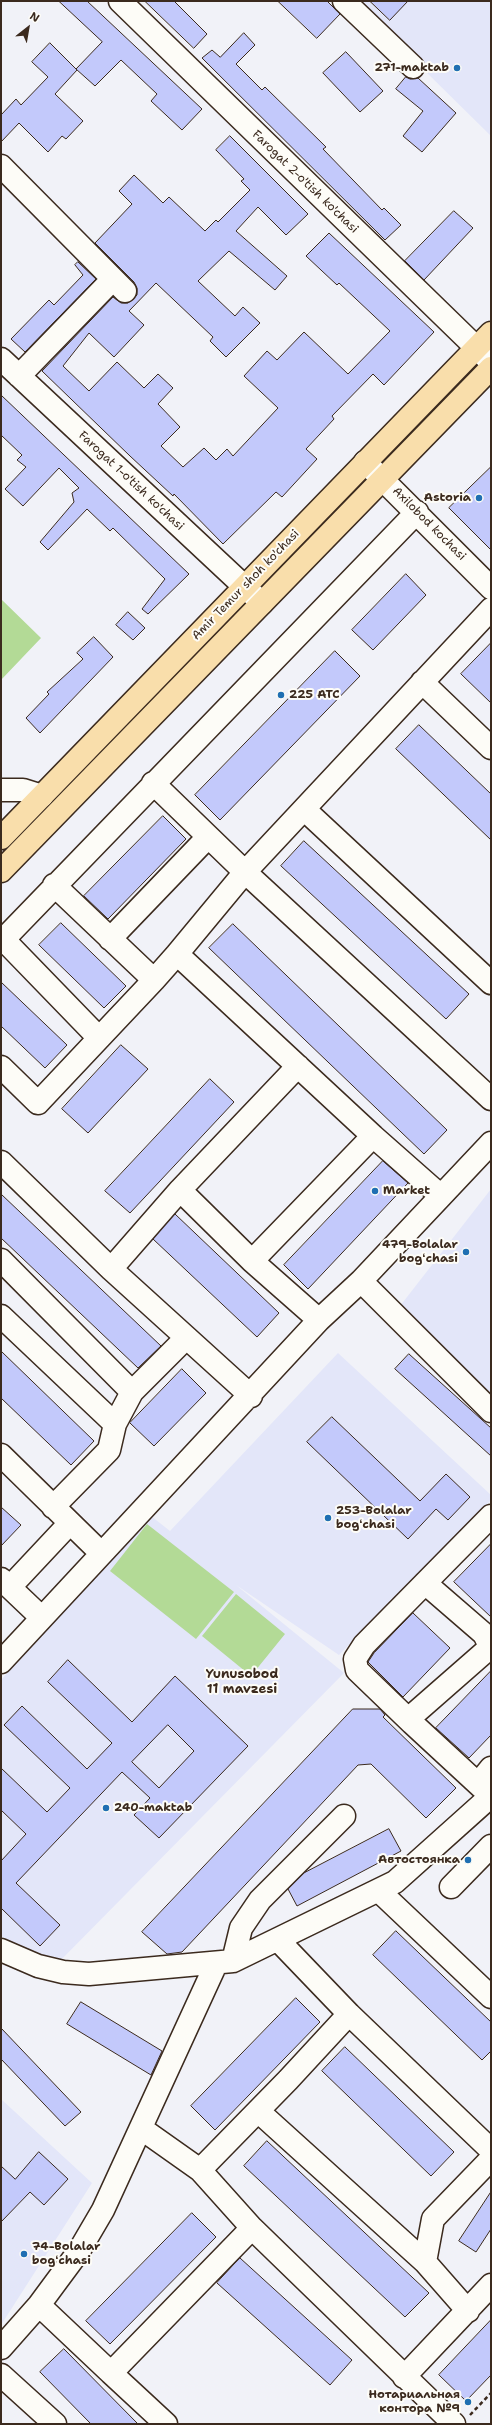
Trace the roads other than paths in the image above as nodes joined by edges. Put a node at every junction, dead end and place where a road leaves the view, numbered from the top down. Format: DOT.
graph roads {
  1 [pos="120,1"];
  2 [pos="344,1"];
  3 [pos="413,67"];
  4 [pos="1,166"];
  5 [pos="491,333"];
  6 [pos="483,355"];
  7 [pos="1,359"];
  8 [pos="491,368"];
  9 [pos="19,376"];
  10 [pos="365,462"];
  11 [pos="383,479"];
  12 [pos="417,512"];
  13 [pos="244,587"];
  14 [pos="491,588"];
  15 [pos="262,603"];
  16 [pos="491,609"];
  17 [pos="422,682"];
  18 [pos="491,748"];
  19 [pos="153,783"];
  20 [pos="1,790"];
  21 [pos="42,796"];
  22 [pos="305,810"];
  23 [pos="208,836"];
  24 [pos="1,838"];
  25 [pos="1,871"];
  26 [pos="245,872"];
  27 [pos="54,885"];
  28 [pos="110,939"];
  29 [pos="2,940"];
  30 [pos="177,954"];
  31 [pos="154,980"];
  32 [pos="491,983"];
  33 [pos="99,1038"];
  34 [pos="298,1066"];
  35 [pos="1,1067"];
  36 [pos="491,1100"];
  37 [pos="373,1136"];
  38 [pos="491,1143"];
  39 [pos="1,1162"];
  40 [pos="180,1190"];
  41 [pos="441,1196"];
  42 [pos="1,1260"];
  43 [pos="252,1260"];
  44 [pos="110,1268"];
  45 [pos="361,1281"];
  46 [pos="1,1316"];
  47 [pos="319,1320"];
  48 [pos="186,1338"];
  49 [pos="132,1392"];
  50 [pos="251,1396"];
  51 [pos="491,1411"];
  52 [pos="115,1424"];
  53 [pos="1,1455"];
  54 [pos="53,1507"];
  55 [pos="491,1518"];
  56 [pos="70,1523"];
  57 [pos="101,1553"];
  58 [pos="6,1583"];
  59 [pos="425,1583"];
  60 [pos="42,1618"];
  61 [pos="1,1662"];
  62 [pos="412,1723"];
  63 [pos="487,1795"];
  64 [pos="344,1816"];
  65 [pos="491,1846"];
  66 [pos="451,1887"];
  67 [pos="379,1891"];
  68 [pos="278,1940"];
  69 [pos="1,1950"];
  70 [pos="225,1962"];
  71 [pos="491,1996"];
  72 [pos="349,2014"];
  73 [pos="258,2111"];
  74 [pos="142,2129"];
  75 [pos="491,2150"];
  76 [pos="491,2159"];
  77 [pos="200,2170"];
  78 [pos="252,2228"];
  79 [pos="425,2262"];
  80 [pos="491,2285"];
  81 [pos="39,2305"];
  82 [pos="468,2311"];
  83 [pos="1,2348"];
  84 [pos="111,2373"];
  85 [pos="1,2375"];
  86 [pos="404,2377"];
  87 [pos="460,2421"];
  88 [pos="55,2424"];
  89 [pos="166,2424"];
  1 -- 6 [label="street, Farogat 2-o'tish ko'chasi"];
  2 -- 3 [label="street"];
  4 -- 9 [label="street"];
  5 -- 6 [label="main road, Amir Temur shoh ko'chasi"];
  6 -- 10 [label="main road, Amir Temur shoh ko'chasi"];
  7 -- 9 [label="street, Farogat 1-o'tish ko'chasi"];
  8 -- 11 [label="main road, Amir Temur shoh ko'chasi"];
  9 -- 13 [label="street, Farogat 1-o'tish ko'chasi"];
  10 -- 11 [label="street, Axilobod kochasi"];
  10 -- 13 [label="main road, Amir Temur shoh ko'chasi"];
  11 -- 12 [label="street, Axilobod kochasi"];
  11 -- 15 [label="main road, Amir Temur shoh ko'chasi"];
  12 -- 14 [label="street, Axilobod kochasi"];
  12 -- 19 [label="street"];
  13 -- 15 [label="street, Farogat 1-o'tish ko'chasi"];
  13 -- 21 [label="main road, Amir Temur shoh ko'chasi"];
  15 -- 25 [label="main road, Amir Temur shoh ko'chasi"];
  16 -- 17 [label="street"];
  17 -- 18 [label="street"];
  17 -- 22 [label="street"];
  19 -- 23 [label="street"];
  19 -- 27 [label="street"];
  20 -- 21 [label="street"];
  21 -- 24 [label="main road, Amir Temur shoh ko'chasi"];
  22 -- 26 [label="street"];
  22 -- 32 [label="street"];
  23 -- 26 [label="street"];
  23 -- 28 [label="street"];
  26 -- 30 [label="street"];
  26 -- 36 [label="street"];
  27 -- 28 [label="street"];
  27 -- 29 [label="street"];
  28 -- 31 [label="street"];
  29 -- 33 [label="street"];
  30 -- 31 [label="street"];
  30 -- 34 [label="street"];
  31 -- 33 [label="street"];
  33 -- 35 [label="street"];
  34 -- 37 [label="street"];
  34 -- 40 [label="street"];
  37 -- 41 [label="street"];
  37 -- 43 [label="street"];
  38 -- 41 [label="street"];
  39 -- 44 [label="street"];
  40 -- 43 [label="street"];
  40 -- 44 [label="street"];
  41 -- 45 [label="street"];
  42 -- 49 [label="street"];
  43 -- 47 [label="street"];
  44 -- 48 [label="street"];
  45 -- 47 [label="street"];
  45 -- 51 [label="street"];
  46 -- 52 [label="street"];
  47 -- 50 [label="street"];
  48 -- 49 [label="street"];
  48 -- 50 [label="street"];
  49 -- 52 [label="street"];
  50 -- 57 [label="street"];
  52 -- 54 [label="street"];
  53 -- 54 [label="street"];
  54 -- 56 [label="street"];
  55 -- 59 [label="street"];
  56 -- 57 [label="street"];
  56 -- 58 [label="street"];
  57 -- 60 [label="street"];
  58 -- 60 [label="street"];
  59 -- 62 [label="street"];
  59 -- 62 [label="street"];
  60 -- 61 [label="street"];
  62 -- 63 [label="street"];
  63 -- 67 [label="street"];
  64 -- 70 [label="street"];
  65 -- 66 [label="street"];
  67 -- 68 [label="street"];
  67 -- 71 [label="street"];
  68 -- 70 [label="street"];
  68 -- 72 [label="street"];
  69 -- 70 [label="street"];
  70 -- 74 [label="street"];
  72 -- 73 [label="street"];
  72 -- 75 [label="street"];
  73 -- 77 [label="street"];
  73 -- 79 [label="street"];
  74 -- 77 [label="street"];
  74 -- 81 [label="street"];
  76 -- 79 [label="street"];
  77 -- 78 [label="street"];
  78 -- 84 [label="street"];
  78 -- 86 [label="street"];
  79 -- 82 [label="street"];
  80 -- 82 [label="street"];
  81 -- 83 [label="street"];
  81 -- 84 [label="street"];
  82 -- 86 [label="street"];
  84 -- 89 [label="street"];
  85 -- 88 [label="street"];
  86 -- 87 [label="street"];
}
